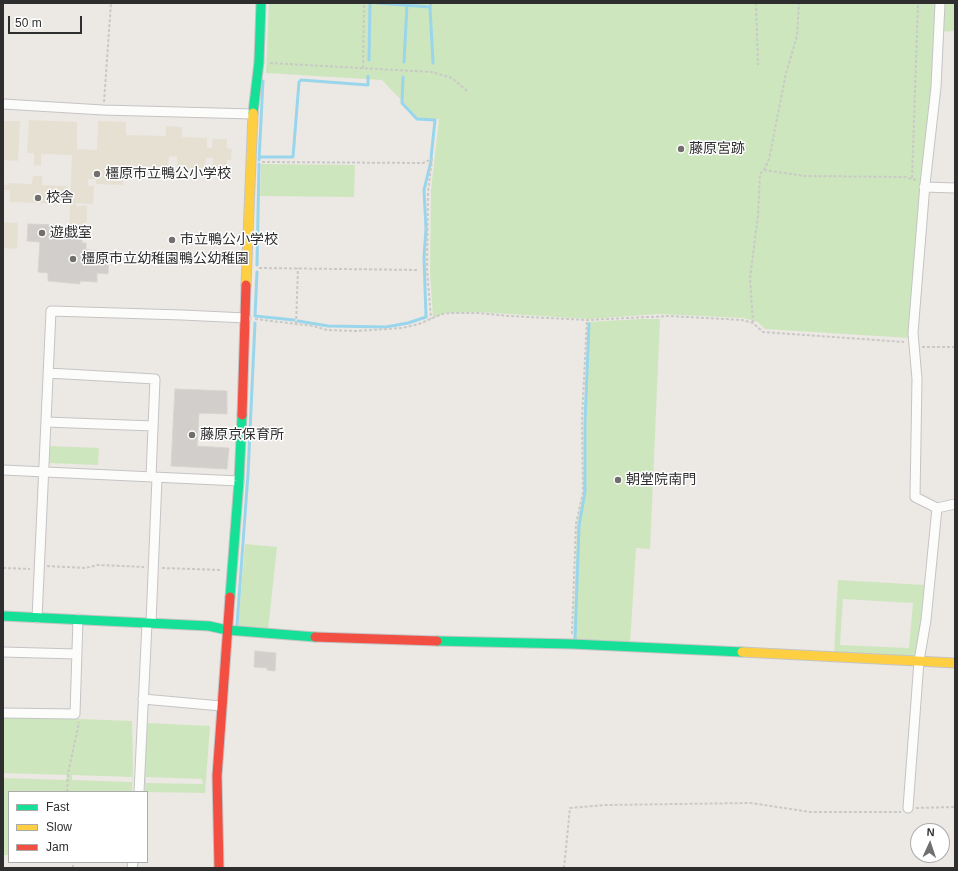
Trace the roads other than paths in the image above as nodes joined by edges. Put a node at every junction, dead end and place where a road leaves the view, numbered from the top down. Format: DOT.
graph roads {
  1 [pos="261,3"];
  2 [pos="940,3"];
  3 [pos="3,104"];
  4 [pos="253,114"];
  5 [pos="924,185"];
  6 [pos="955,188"];
  7 [pos="246,318"];
  8 [pos="48,373"];
  9 [pos="46,422"];
  10 [pos="152,426"];
  11 [pos="3,470"];
  12 [pos="43,472"];
  13 [pos="154,477"];
  14 [pos="239,481"];
  15 [pos="955,504"];
  16 [pos="937,508"];
  17 [pos="3,616"];
  18 [pos="37,618"];
  19 [pos="78,619"];
  20 [pos="149,623"];
  21 [pos="227,630"];
  22 [pos="3,652"];
  23 [pos="76,654"];
  24 [pos="919,661"];
  25 [pos="955,663"];
  26 [pos="143,699"];
  27 [pos="221,706"];
  28 [pos="3,713"];
  29 [pos="139,791"];
  30 [pos="908,808"];
  31 [pos="218,868"];
  1 -- 4 [label="street"];
  2 -- 5 [label="street"];
  3 -- 4 [label="street"];
  4 -- 7 [label="street"];
  5 -- 6 [label="street"];
  5 -- 16 [label="street"];
  7 -- 8 [label="street"];
  7 -- 14 [label="street"];
  8 -- 9 [label="street"];
  8 -- 10 [label="street"];
  9 -- 10 [label="street"];
  9 -- 12 [label="street"];
  10 -- 13 [label="street"];
  11 -- 12 [label="street"];
  12 -- 13 [label="street"];
  12 -- 18 [label="street"];
  13 -- 14 [label="street"];
  13 -- 20 [label="street"];
  14 -- 21 [label="street"];
  15 -- 16 [label="street"];
  16 -- 24 [label="street"];
  17 -- 18 [label="street"];
  18 -- 19 [label="street"];
  19 -- 20 [label="street"];
  19 -- 23 [label="street"];
  20 -- 21 [label="street"];
  20 -- 26 [label="street"];
  21 -- 24 [label="street"];
  21 -- 27 [label="street"];
  22 -- 23 [label="street"];
  23 -- 28 [label="street"];
  24 -- 25 [label="street"];
  24 -- 30 [label="street"];
  26 -- 27 [label="street"];
  26 -- 29 [label="street"];
  27 -- 31 [label="street"];
}
